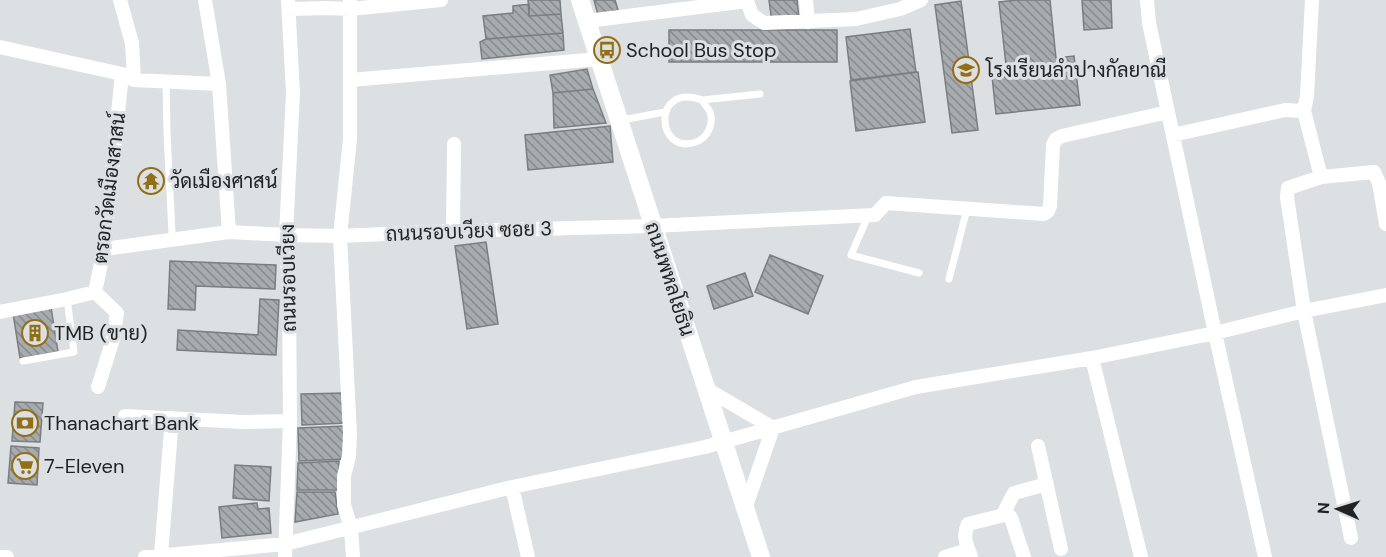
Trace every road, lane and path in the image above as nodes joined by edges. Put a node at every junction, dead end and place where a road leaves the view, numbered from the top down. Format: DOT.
graph roads {
  1 [pos="120,0"];
  2 [pos="205,0"];
  3 [pos="441,0"];
  4 [pos="580,0"];
  5 [pos="806,0"];
  6 [pos="921,0"];
  7 [pos="1147,0"];
  8 [pos="1312,0"];
  9 [pos="747,1"];
  10 [pos="289,5"];
  11 [pos="350,5"];
  12 [pos="587,21"];
  13 [pos="808,22"];
  14 [pos="0,47"];
  15 [pos="599,59"];
  16 [pos="128,77"];
  17 [pos="350,80"];
  18 [pos="166,81"];
  19 [pos="219,84"];
  20 [pos="760,94"];
  21 [pos="702,100"];
  22 [pos="1304,111"];
  23 [pos="665,112"];
  24 [pos="1168,112"];
  25 [pos="619,121"];
  26 [pos="1173,135"];
  27 [pos="454,144"];
  28 [pos="1321,177"];
  29 [pos="966,208"];
  30 [pos="868,216"];
  31 [pos="1386,224"];
  32 [pos="653,226"];
  33 [pos="453,231"];
  34 [pos="229,232"];
  35 [pos="172,233"];
  36 [pos="286,235"];
  37 [pos="340,236"];
  38 [pos="104,249"];
  39 [pos="919,273"];
  40 [pos="949,279"];
  41 [pos="95,292"];
  42 [pos="1386,295"];
  43 [pos="67,299"];
  44 [pos="1305,311"];
  45 [pos="4,312"];
  46 [pos="1215,333"];
  47 [pos="1092,358"];
  48 [pos="23,362"];
  49 [pos="98,387"];
  50 [pos="705,388"];
  51 [pos="125,416"];
  52 [pos="172,418"];
  53 [pos="290,421"];
  54 [pos="773,428"];
  55 [pos="723,442"];
  56 [pos="1038,446"];
  57 [pos="1047,484"];
  58 [pos="512,487"];
  59 [pos="745,509"];
  60 [pos="1003,514"];
  61 [pos="351,528"];
  62 [pos="1351,538"];
  63 [pos="1061,549"];
  64 [pos="285,550"];
  65 [pos="970,554"];
  66 [pos="160,555"];
  67 [pos="0,557"];
  68 [pos="7,557"];
  69 [pos="145,557"];
  70 [pos="352,557"];
  71 [pos="528,557"];
  72 [pos="761,557"];
  73 [pos="945,557"];
  74 [pos="1024,557"];
  75 [pos="1141,557"];
  76 [pos="1265,557"];
  1 -- 16 [label="street, ตรอกวัดเมืองสาสน์"];
  2 -- 19 [label="street"];
  3 -- 11 [label="street"];
  4 -- 12 [label="main road, ถนนพหลโยธิน"];
  5 -- 13 [label="street"];
  6 -- 13 [label="street"];
  7 -- 24 [label="street"];
  8 -- 22 [label="street"];
  9 -- 12 [label="street"];
  9 -- 13 [label="street"];
  10 -- 11 [label="street"];
  10 -- 36 [label="street, ถนนรอบเวียง"];
  11 -- 17 [label="street"];
  12 -- 15 [label="main road, ถนนพหลโยธิน"];
  14 -- 16 [label="street"];
  15 -- 17 [label="street"];
  15 -- 25 [label="main road, ถนนพหลโยธิน"];
  16 -- 18 [label="street"];
  16 -- 38 [label="street, ตรอกวัดเมืองสาสน์"];
  17 -- 37 [label="street"];
  18 -- 19 [label="street"];
  18 -- 35 [label="lane"];
  19 -- 34 [label="street"];
  20 -- 21 [label="lane"];
  21 -- 23 [label="lane"];
  21 -- 23 [label="lane"];
  22 -- 26 [label="street"];
  22 -- 28 [label="street"];
  23 -- 25 [label="lane"];
  24 -- 26 [label="street"];
  24 -- 29 [label="street"];
  25 -- 32 [label="main road, ถนนพหลโยธิน"];
  26 -- 46 [label="street"];
  27 -- 33 [label="street"];
  28 -- 31 [label="street"];
  28 -- 44 [label="street"];
  29 -- 30 [label="street"];
  29 -- 40 [label="lane"];
  30 -- 32 [label="street, ถนนรอบเวียง ซอย 3"];
  30 -- 39 [label="lane"];
  32 -- 33 [label="street, ถนนรอบเวียง ซอย 3"];
  32 -- 50 [label="main road, ถนนพหลโยธิน"];
  33 -- 37 [label="street, ถนนรอบเวียง ซอย 3"];
  34 -- 36 [label="street, ถนนรอบเวียง ซอย 3"];
  34 -- 38 [label="street, ถนนรอบเวียง ซอย 3"];
  36 -- 37 [label="street, ถนนรอบเวียง ซอย 3"];
  36 -- 53 [label="street, ถนนรอบเวียง"];
  37 -- 61 [label="street"];
  38 -- 41 [label="street, ตรอกวัดเมืองสาสน์"];
  41 -- 43 [label="street, ตรอกวัดเมืองสาสน์"];
  41 -- 49 [label="street"];
  42 -- 44 [label="street"];
  43 -- 45 [label="street, ตรอกวัดเมืองสาสน์"];
  43 -- 48 [label="lane"];
  44 -- 46 [label="street"];
  44 -- 62 [label="street"];
  46 -- 47 [label="street"];
  46 -- 76 [label="street"];
  47 -- 54 [label="street"];
  47 -- 75 [label="street"];
  50 -- 54 [label="street"];
  50 -- 55 [label="main road, ถนนพหลโยธิน"];
  51 -- 52 [label="street"];
  52 -- 53 [label="street"];
  52 -- 66 [label="street"];
  53 -- 64 [label="street, ถนนรอบเวียง"];
  54 -- 55 [label="street"];
  54 -- 59 [label="street"];
  55 -- 58 [label="street"];
  55 -- 59 [label="main road, ถนนพหลโยธิน"];
  56 -- 57 [label="street"];
  57 -- 60 [label="street"];
  57 -- 63 [label="street"];
  58 -- 61 [label="street"];
  58 -- 71 [label="street"];
  59 -- 72 [label="main road, ถนนพหลโยธิน"];
  60 -- 65 [label="street"];
  60 -- 74 [label="street"];
  61 -- 64 [label="street"];
  61 -- 70 [label="street"];
  64 -- 66 [label="street"];
  65 -- 73 [label="street"];
  66 -- 69 [label="street"];
  67 -- 68 [label="street"];
}
